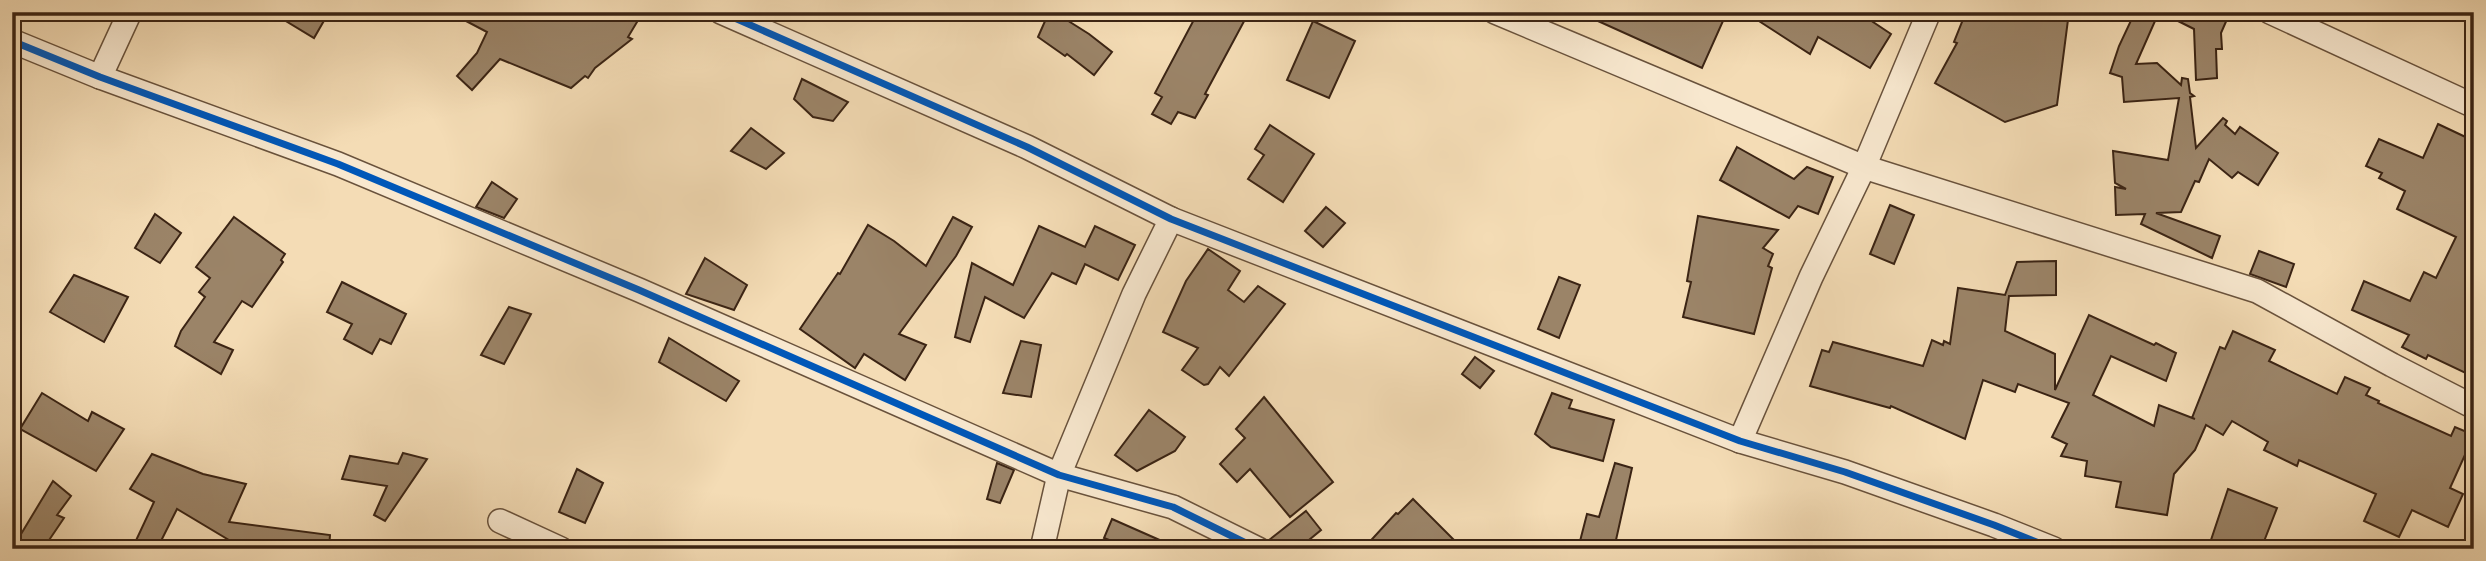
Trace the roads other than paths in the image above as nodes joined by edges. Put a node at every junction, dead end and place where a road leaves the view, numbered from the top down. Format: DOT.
graph roads {
  1 [pos="130,12"];
  2 [pos="1494,12"];
  3 [pos="1929,12"];
  4 [pos="2270,12"];
  5 [pos="730,14"];
  6 [pos="12,41"];
  7 [pos="100,77"];
  8 [pos="2474,106"];
  9 [pos="1864,167"];
  10 [pos="1171,219"];
  11 [pos="2474,407"];
  12 [pos="1740,441"];
  13 [pos="1059,475"];
  14 [pos="500,521"];
  15 [pos="561,549"];
  16 [pos="1042,549"];
  17 [pos="1258,549"];
  18 [pos="2054,549"];
  1 -- 7 [label="street"];
  2 -- 9 [label="street"];
  3 -- 9 [label="street"];
  4 -- 8 [label="street"];
  5 -- 10 [label="street"];
  6 -- 7 [label="street"];
  7 -- 13 [label="street"];
  9 -- 11 [label="street"];
  9 -- 12 [label="street"];
  10 -- 12 [label="street"];
  10 -- 13 [label="street"];
  12 -- 18 [label="street"];
  13 -- 16 [label="street"];
  13 -- 17 [label="street"];
  14 -- 15 [label="street"];
}
